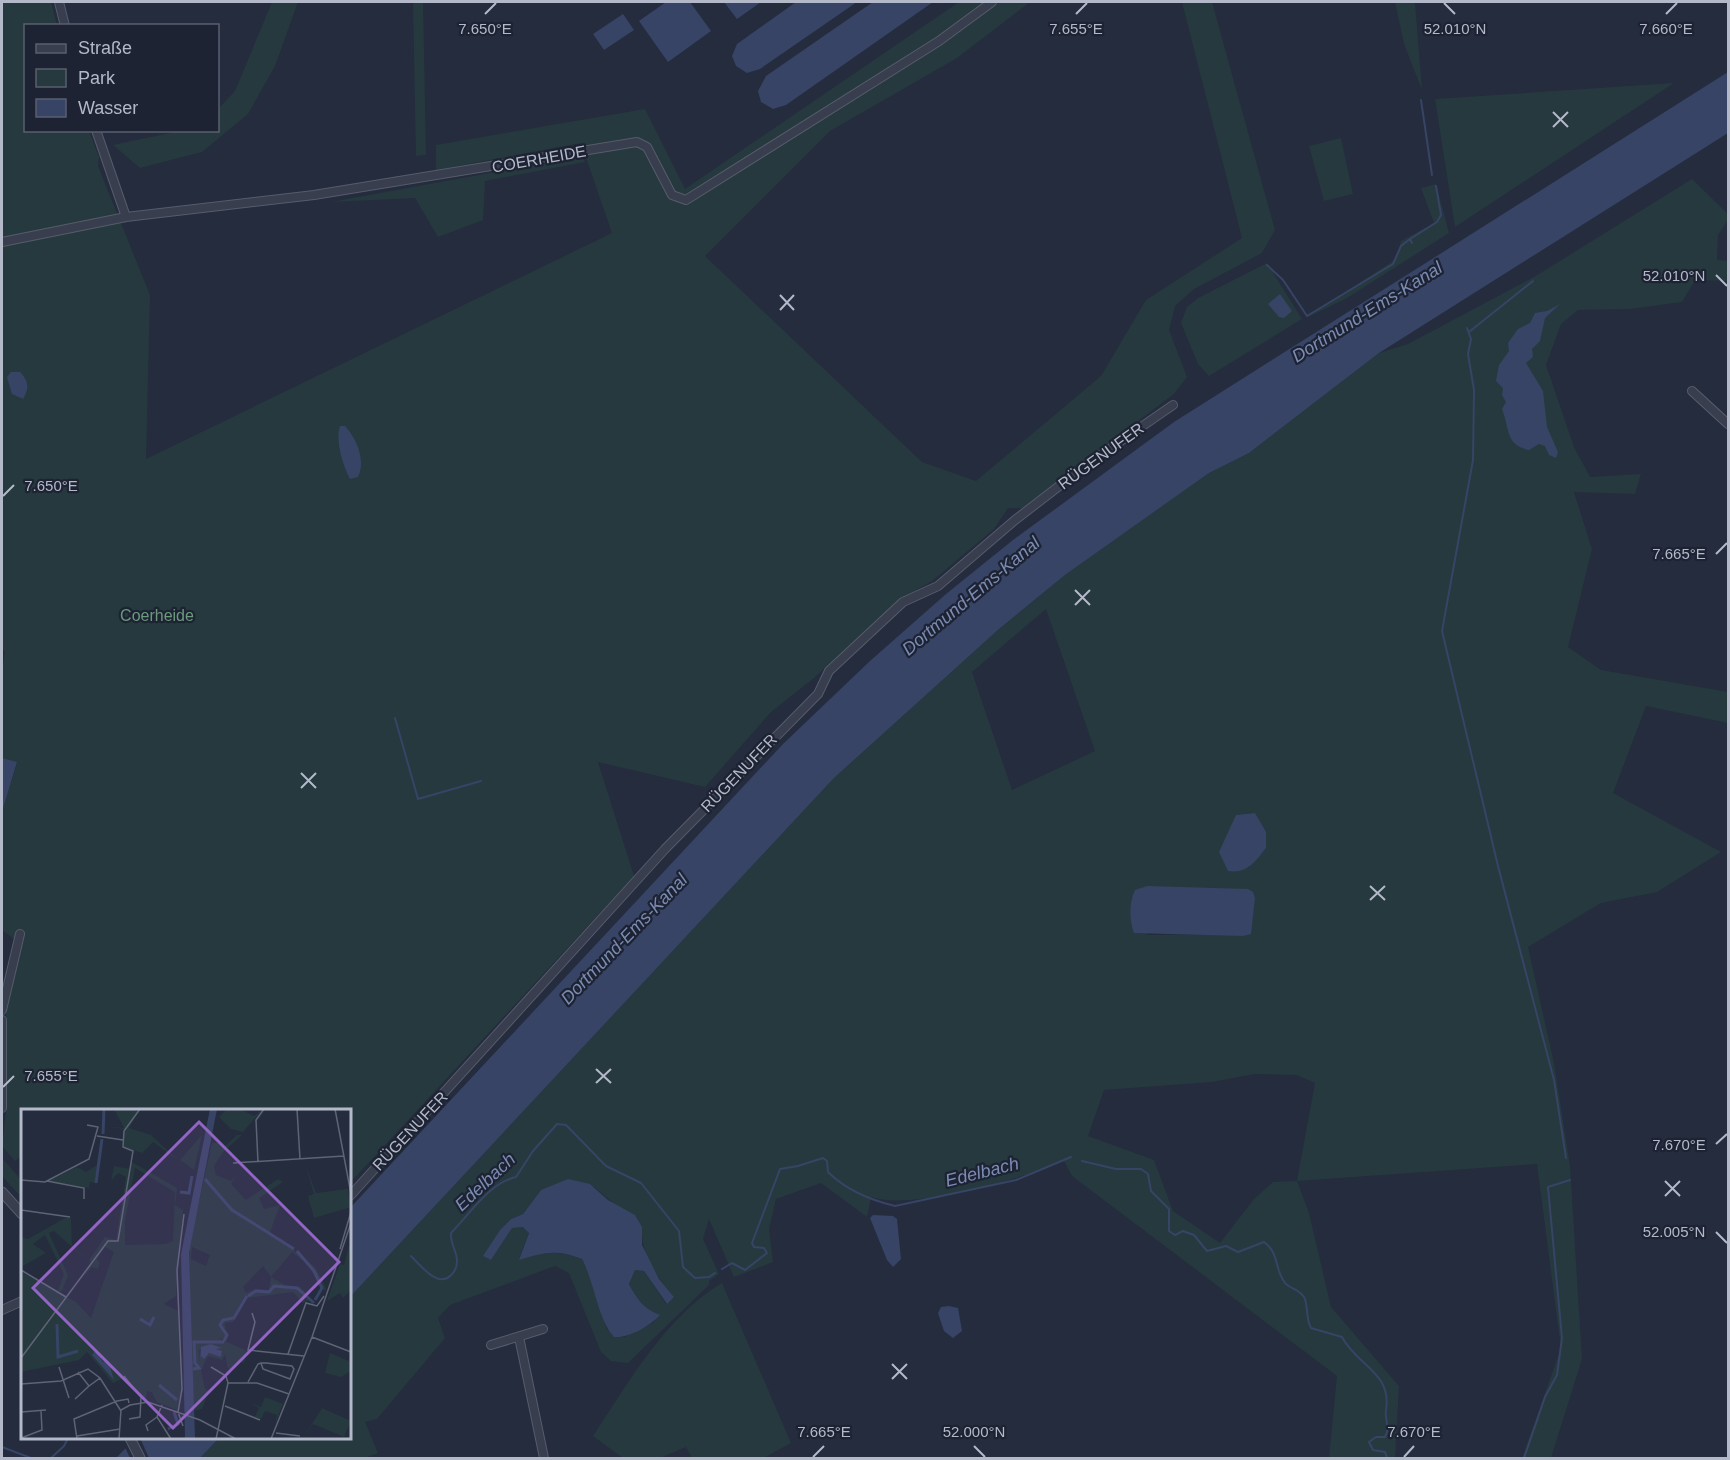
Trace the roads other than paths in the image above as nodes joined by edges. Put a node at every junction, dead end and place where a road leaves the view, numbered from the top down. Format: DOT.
graph roads {
  1 [pos="59,2"];
  2 [pos="992,2"];
  3 [pos="64,24"];
  4 [pos="97,132"];
  5 [pos="126,217"];
  6 [pos="2,242"];
  7 [pos="1692,391"];
  8 [pos="1173,405"];
  9 [pos="1728,424"];
  10 [pos="20,934"];
  11 [pos="2,1010"];
  12 [pos="2,1020"];
  13 [pos="2,1108"];
  14 [pos="2,1192"];
  15 [pos="351,1195"];
  16 [pos="21,1213"];
  17 [pos="21,1301"];
  18 [pos="2,1310"];
  19 [pos="543,1329"];
  20 [pos="519,1337"];
  21 [pos="491,1345"];
  22 [pos="131,1439"];
  23 [pos="140,1458"];
  24 [pos="544,1458"];
  1 -- 3 [label="street"];
  2 -- 5 [label="street, COERHEIDE"];
  4 -- 5 [label="street"];
  5 -- 6 [label="street, COERHEIDE"];
  7 -- 9 [label="street"];
  8 -- 15 [label="street, RÜGENUFER"];
  10 -- 11 [label="street"];
  12 -- 13 [label="street"];
  14 -- 16 [label="street"];
  17 -- 18 [label="street"];
  19 -- 20 [label="street"];
  20 -- 21 [label="street"];
  20 -- 24 [label="street"];
  22 -- 23 [label="street"];
}
